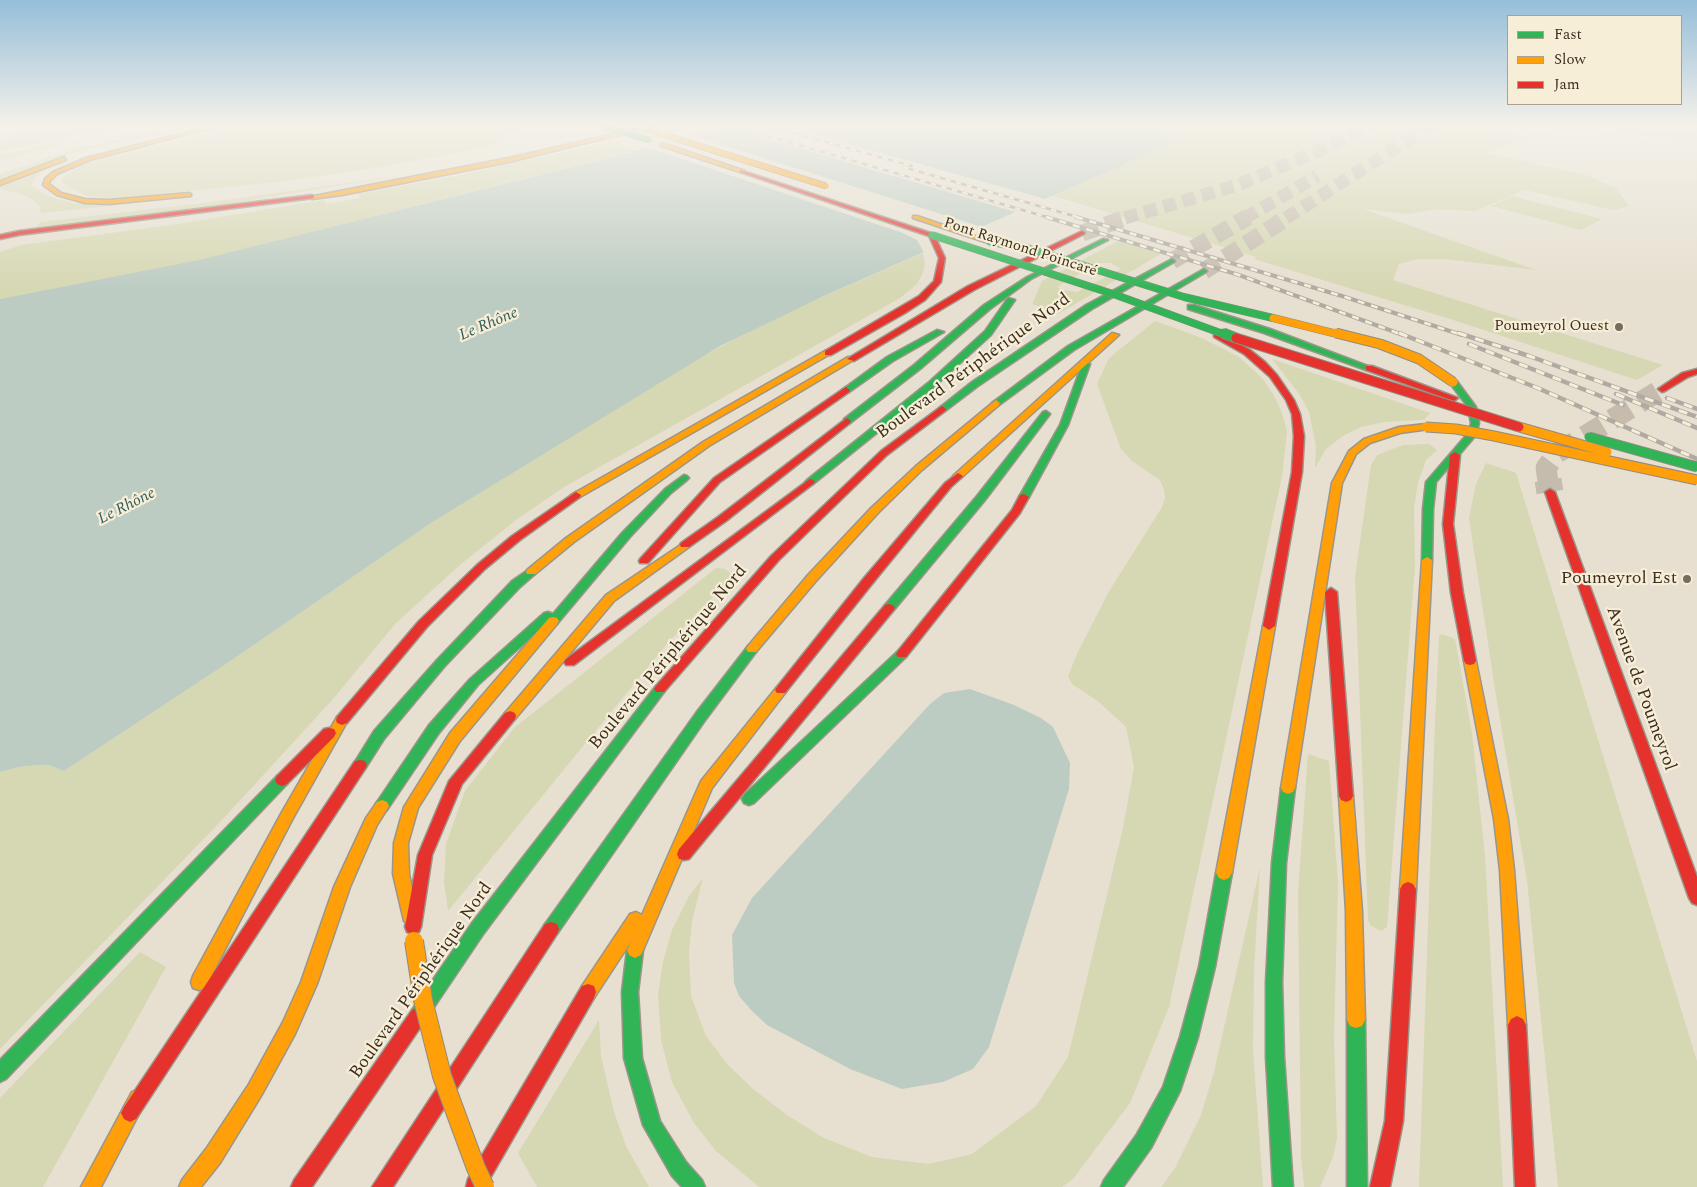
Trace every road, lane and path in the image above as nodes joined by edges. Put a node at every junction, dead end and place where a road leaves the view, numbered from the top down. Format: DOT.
graph roads {
  1 [pos="47,180"];
  2 [pos="406,180"];
  3 [pos="767,180"];
  4 [pos="807,180"];
  5 [pos="834,189"];
  6 [pos="342,193"];
  7 [pos="900,212"];
  8 [pos="86,213"];
  9 [pos="1082,233"];
  10 [pos="932,235"];
  11 [pos="0,237"];
  12 [pos="1105,240"];
  13 [pos="990,242"];
  14 [pos="0,249"];
  15 [pos="1172,261"];
  16 [pos="1204,271"];
  17 [pos="1022,284"];
  18 [pos="1116,295"];
  19 [pos="1164,295"];
  20 [pos="987,306"];
  21 [pos="1202,327"];
  22 [pos="1267,331"];
  23 [pos="1087,361"];
  24 [pos="1697,371"];
  25 [pos="879,381"];
  26 [pos="931,385"];
  27 [pos="1662,389"];
  28 [pos="1478,397"];
  29 [pos="1454,398"];
  30 [pos="777,404"];
  31 [pos="887,405"];
  32 [pos="1584,429"];
  33 [pos="717,451"];
  34 [pos="1030,454"];
  35 [pos="1455,454"];
  36 [pos="1697,458"];
  37 [pos="1697,467"];
  38 [pos="695,468"];
  39 [pos="984,468"];
  40 [pos="803,473"];
  41 [pos="1697,479"];
  42 [pos="1550,492"];
  43 [pos="689,528"];
  44 [pos="1327,547"];
  45 [pos="899,560"];
  46 [pos="868,582"];
  47 [pos="582,585"];
  48 [pos="610,598"];
  49 [pos="529,693"];
  50 [pos="342,720"];
  51 [pos="804,728"];
  52 [pos="663,880"];
  53 [pos="1697,898"];
  54 [pos="413,927"];
  55 [pos="193,993"];
  56 [pos="184,1010"];
  57 [pos="0,1074"];
  58 [pos="130,1113"];
  59 [pos="91,1187"];
  60 [pos="189,1187"];
  61 [pos="302,1187"];
  62 [pos="382,1187"];
  63 [pos="474,1187"];
  64 [pos="485,1187"];
  65 [pos="694,1187"];
  66 [pos="1111,1187"];
  67 [pos="1284,1187"];
  68 [pos="1357,1187"];
  69 [pos="1380,1187"];
  70 [pos="1525,1187"];
  1 -- 8 [label="main road"];
  2 -- 6 [label="main road"];
  3 -- 10 [label="main road, Pont Raymond Poincaré, bridge"];
  4 -- 5 [label="main road, bridge"];
  6 -- 11 [label="main road"];
  6 -- 14 [label="main road"];
  7 -- 13 [label="main road, Pont Raymond Poincaré"];
  9 -- 30 [label="main road"];
  10 -- 18 [label="main road, Pont Raymond Poincaré, bridge"];
  10 -- 50 [label="main road"];
  12 -- 17 [label="main road"];
  13 -- 22 [label="main road, Pont Raymond Poincaré, bridge"];
  13 -- 35 [label="main road, bridge"];
  15 -- 61 [label="main road, Boulevard Périphérique Nord"];
  16 -- 19 [label="main road"];
  17 -- 20 [label="main road"];
  17 -- 26 [label="main road"];
  18 -- 21 [label="main road, Pont Raymond Poincaré, bridge"];
  18 -- 29 [label="main road, bridge"];
  19 -- 23 [label="main road"];
  19 -- 62 [label="main road"];
  20 -- 25 [label="main road"];
  20 -- 48 [label="main road"];
  20 -- 48 [label="main road"];
  21 -- 41 [label="main road, bridge"];
  21 -- 66 [label="main road, bridge"];
  22 -- 28 [label="main road"];
  22 -- 29 [label="main road"];
  23 -- 34 [label="main road"];
  23 -- 39 [label="main road"];
  23 -- 46 [label="main road"];
  23 -- 52 [label="main road"];
  23 -- 52 [label="main road"];
  24 -- 27 [label="main road"];
  26 -- 31 [label="main road"];
  26 -- 49 [label="main road"];
  29 -- 37 [label="main road, bridge"];
  30 -- 33 [label="main road"];
  30 -- 58 [label="main road"];
  32 -- 36 [label="main road"];
  35 -- 69 [label="main road"];
  35 -- 70 [label="main road"];
  38 -- 47 [label="main road"];
  40 -- 49 [label="main road"];
  41 -- 44 [label="main road, bridge"];
  42 -- 53 [label="main road, Avenue de Poumeyrol"];
  43 -- 48 [label="main road"];
  44 -- 67 [label="main road"];
  44 -- 68 [label="main road"];
  45 -- 46 [label="main road"];
  46 -- 52 [label="main road"];
  47 -- 54 [label="main road"];
  47 -- 60 [label="main road"];
  48 -- 49 [label="main road"];
  49 -- 54 [label="main road"];
  50 -- 55 [label="main road"];
  50 -- 57 [label="main road"];
  51 -- 52 [label="main road"];
  52 -- 63 [label="main road"];
  52 -- 65 [label="main road"];
  54 -- 64 [label="main road, bridge"];
  56 -- 58 [label="main road"];
  58 -- 59 [label="main road"];
}
